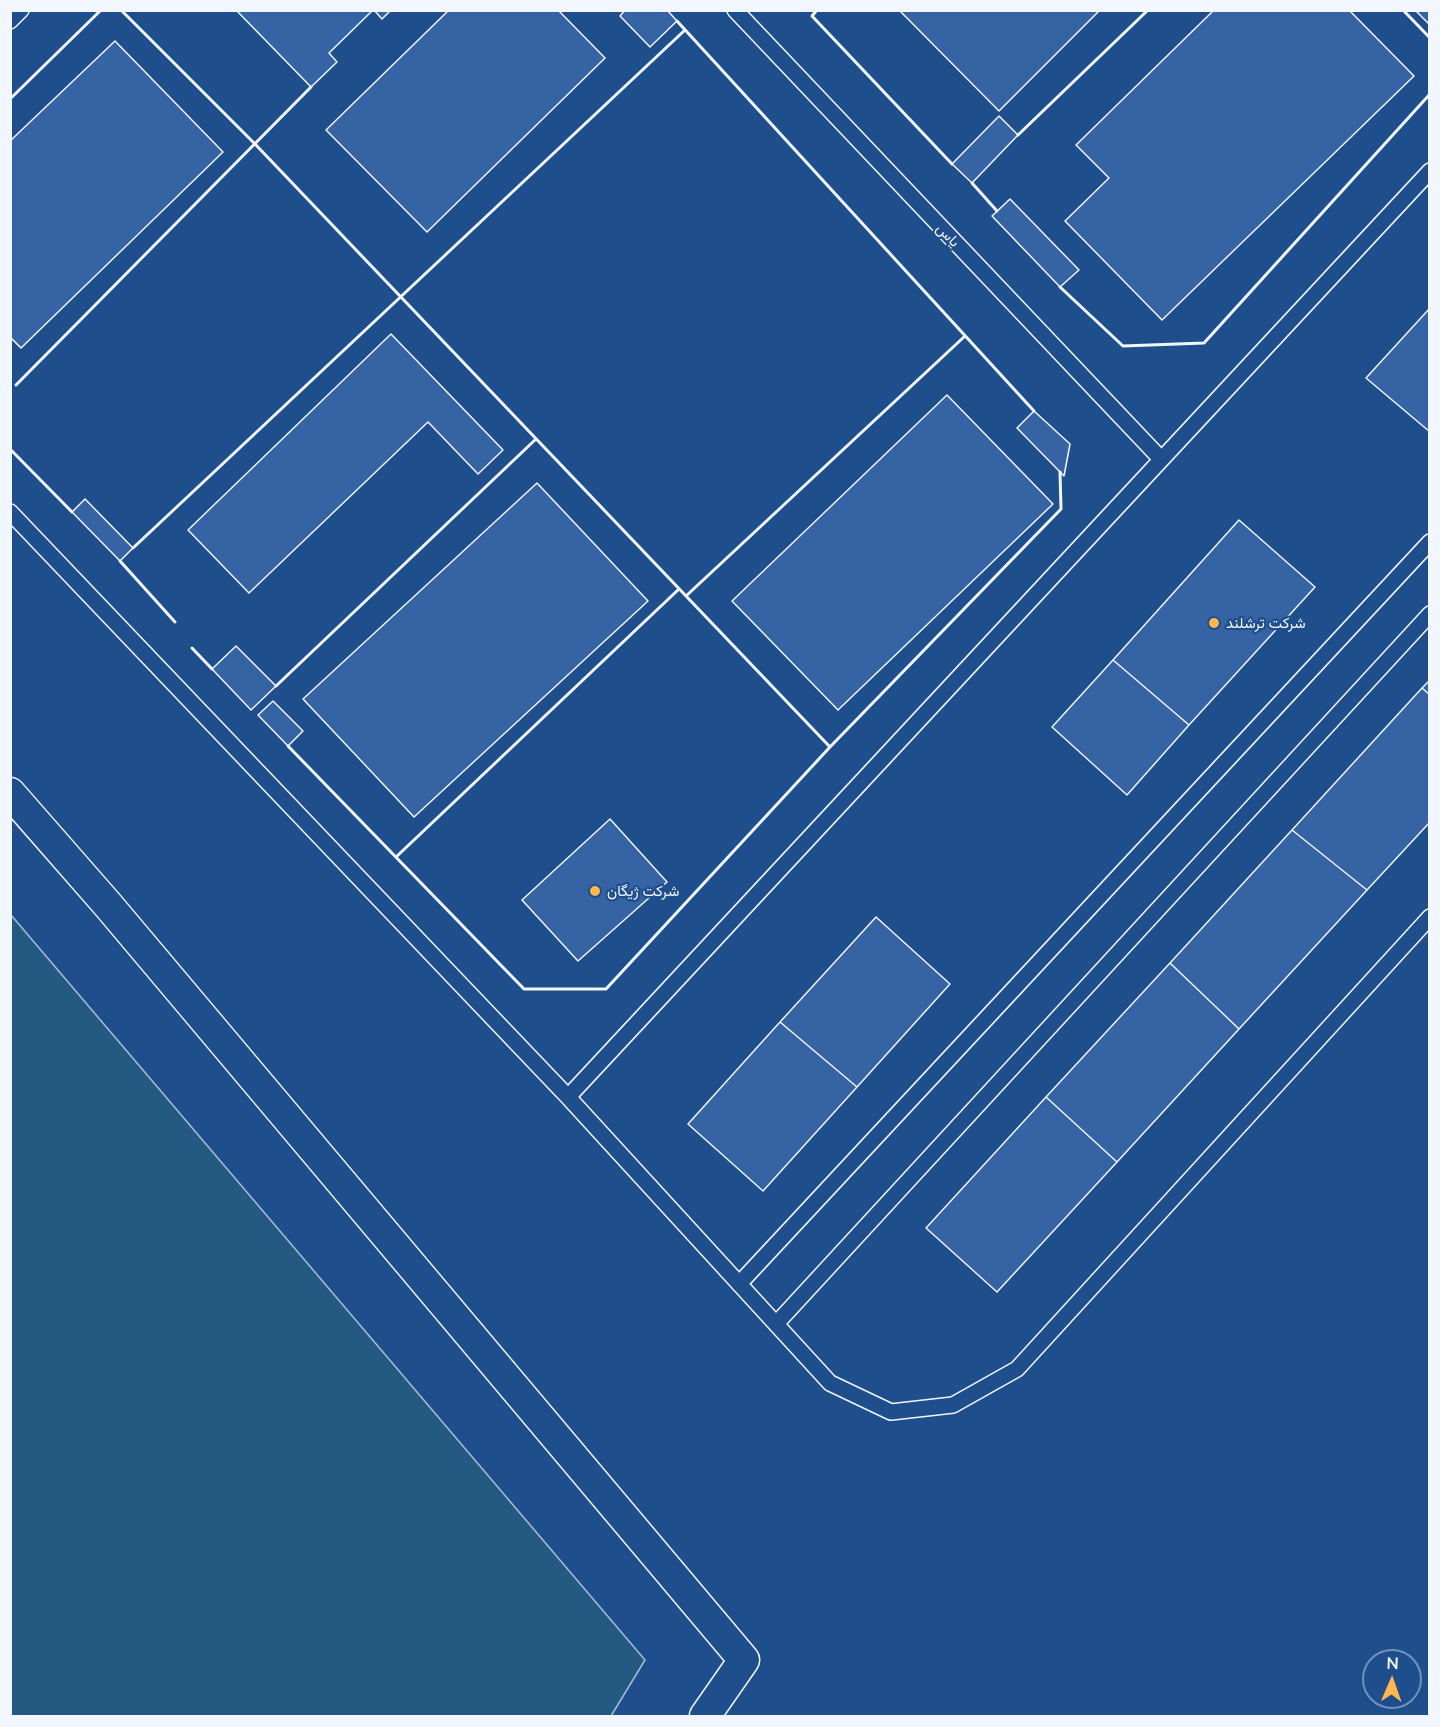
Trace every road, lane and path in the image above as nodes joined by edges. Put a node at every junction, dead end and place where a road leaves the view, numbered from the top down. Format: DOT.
graph roads {
  1 [pos="21,10"];
  2 [pos="735,10"];
  3 [pos="10,21"];
  4 [pos="1430,171"];
  5 [pos="1161,459"];
  6 [pos="10,512"];
  7 [pos="1430,542"];
  8 [pos="1430,614"];
  9 [pos="10,793"];
  10 [pos="1430,917"];
  11 [pos="568,1097"];
  12 [pos="739,1284"];
  13 [pos="776,1324"];
  14 [pos="705,1716"];
  1 -- 3 [label="lane"];
  2 -- 5 [label="lane, یاس"];
  4 -- 5 [label="lane"];
  5 -- 11 [label="lane"];
  6 -- 11 [label="lane"];
  7 -- 12 [label="lane"];
  8 -- 13 [label="lane"];
  9 -- 14 [label="street"];
  10 -- 13 [label="lane"];
  11 -- 12 [label="lane"];
  12 -- 13 [label="lane"];
}
